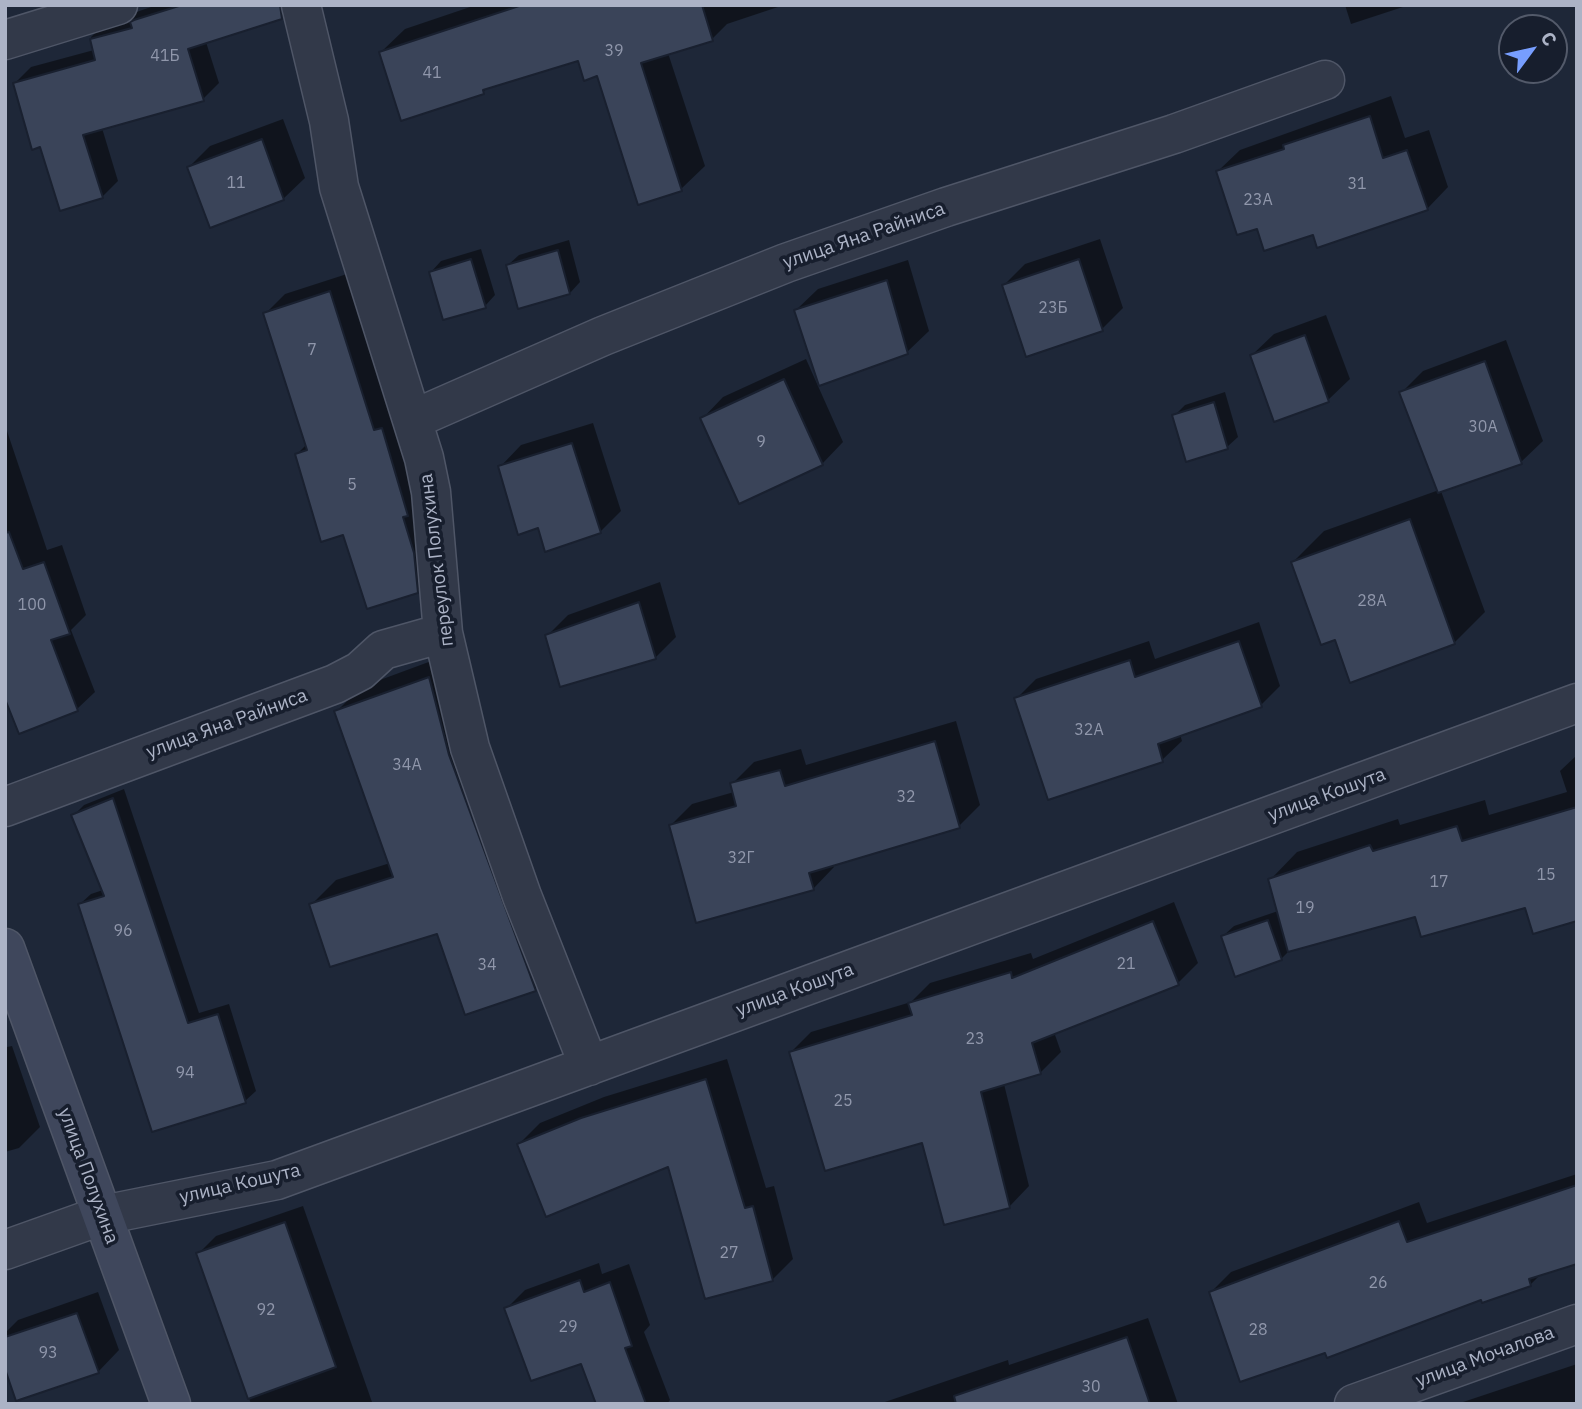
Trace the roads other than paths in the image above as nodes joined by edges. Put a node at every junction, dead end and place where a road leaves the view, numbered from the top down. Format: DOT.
graph roads {
  1 [pos="118,5"];
  2 [pos="301,5"];
  3 [pos="5,40"];
  4 [pos="1325,80"];
  5 [pos="414,419"];
  6 [pos="443,633"];
  7 [pos="1577,703"];
  8 [pos="5,807"];
  9 [pos="5,948"];
  10 [pos="589,1066"];
  11 [pos="103,1215"];
  12 [pos="5,1250"];
  13 [pos="1577,1324"];
  14 [pos="171,1404"];
  15 [pos="1354,1404"];
  1 -- 3 [label="street"];
  2 -- 5 [label="street, переулок Полухина"];
  4 -- 5 [label="street, улица Яна Райниса"];
  5 -- 6 [label="street, переулок Полухина"];
  6 -- 8 [label="street, улица Яна Райниса"];
  6 -- 10 [label="street, переулок Полухина"];
  7 -- 10 [label="street, улица Кошута"];
  9 -- 11 [label="main road, улица Полухина"];
  10 -- 11 [label="street, улица Кошута"];
  11 -- 12 [label="street, улица Кошута"];
  11 -- 14 [label="main road, улица Полухина"];
  13 -- 15 [label="street, улица Мочалова"];
}
